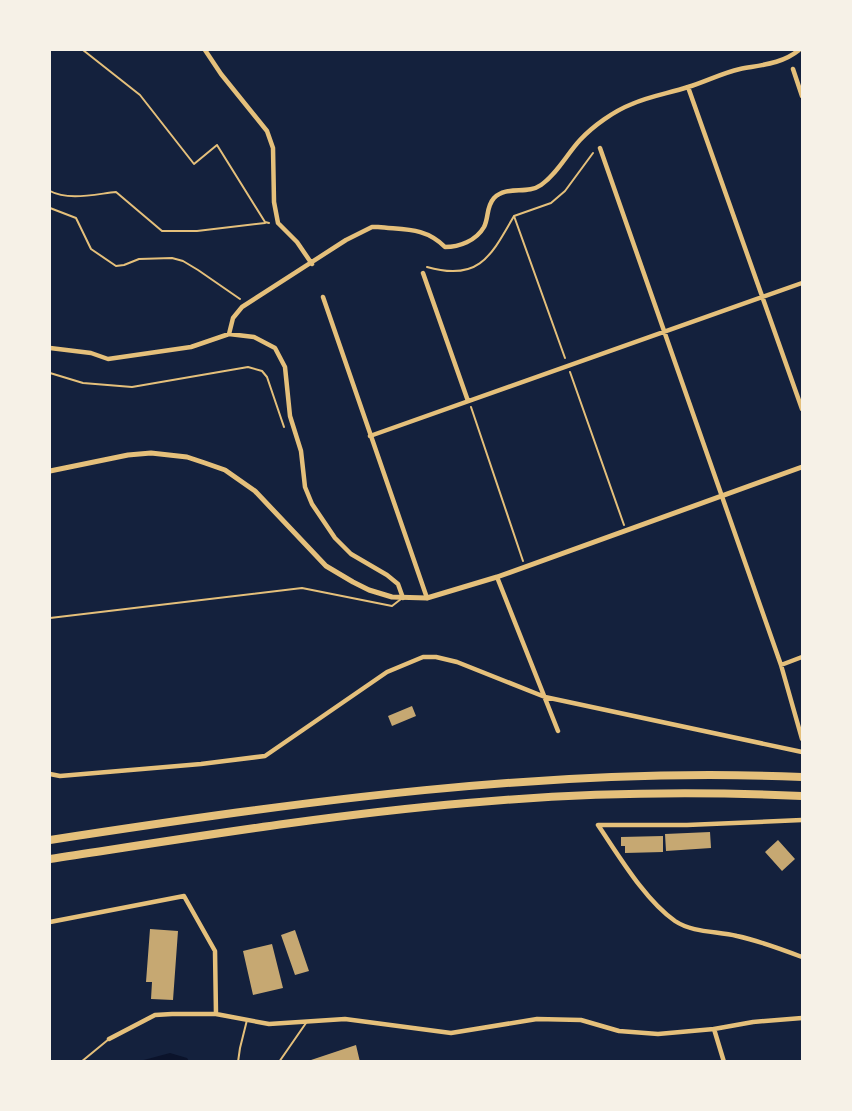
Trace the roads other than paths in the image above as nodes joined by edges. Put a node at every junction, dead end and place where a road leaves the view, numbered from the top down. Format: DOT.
graph roads {
  1 [pos="205,50"];
  2 [pos="214,50"];
  3 [pos="799,50"];
  4 [pos="210,56"];
  5 [pos="793,69"];
  6 [pos="688,87"];
  7 [pos="802,96"];
  8 [pos="600,148"];
  9 [pos="312,264"];
  10 [pos="423,273"];
  11 [pos="802,283"];
  12 [pos="323,297"];
  13 [pos="763,298"];
  14 [pos="664,333"];
  15 [pos="229,334"];
  16 [pos="50,348"];
  17 [pos="468,401"];
  18 [pos="802,409"];
  19 [pos="370,436"];
  20 [pos="802,467"];
  21 [pos="50,471"];
  22 [pos="721,496"];
  23 [pos="497,577"];
  24 [pos="403,598"];
  25 [pos="428,598"];
  26 [pos="50,618"];
  27 [pos="802,657"];
  28 [pos="781,665"];
  29 [pos="545,697"];
  30 [pos="558,731"];
  31 [pos="802,739"];
  32 [pos="802,752"];
  33 [pos="50,774"];
  34 [pos="802,777"];
  35 [pos="802,796"];
  36 [pos="802,820"];
  37 [pos="50,840"];
  38 [pos="50,859"];
  39 [pos="50,922"];
  40 [pos="802,957"];
  41 [pos="216,1014"];
  42 [pos="802,1018"];
  43 [pos="247,1020"];
  44 [pos="306,1023"];
  45 [pos="714,1029"];
  46 [pos="109,1039"];
  47 [pos="81,1062"];
  48 [pos="238,1062"];
  49 [pos="279,1062"];
  50 [pos="724,1062"];
  1 -- 4 [label="street"];
  2 -- 4 [label="street"];
  3 -- 6 [label="street"];
  4 -- 9 [label="street"];
  5 -- 7 [label="street"];
  6 -- 9 [label="street"];
  6 -- 13 [label="street"];
  8 -- 14 [label="street"];
  9 -- 15 [label="street"];
  10 -- 17 [label="street"];
  11 -- 13 [label="street"];
  12 -- 19 [label="street"];
  13 -- 14 [label="street"];
  13 -- 18 [label="street"];
  14 -- 17 [label="street"];
  14 -- 22 [label="street"];
  15 -- 16 [label="street"];
  15 -- 24 [label="street"];
  17 -- 19 [label="street"];
  19 -- 25 [label="street"];
  20 -- 22 [label="street"];
  21 -- 24 [label="street"];
  22 -- 23 [label="street"];
  22 -- 28 [label="street"];
  23 -- 25 [label="street"];
  23 -- 29 [label="street"];
  24 -- 25 [label="street"];
  24 -- 26 [label="lane"];
  27 -- 28 [label="street"];
  28 -- 31 [label="street"];
  29 -- 30 [label="street"];
  29 -- 32 [label="street"];
  29 -- 33 [label="street"];
  34 -- 37 [label="highway"];
  35 -- 38 [label="highway"];
  36 -- 40 [label="street"];
  39 -- 41 [label="street"];
  41 -- 43 [label="street"];
  41 -- 46 [label="street"];
  42 -- 45 [label="street"];
  43 -- 44 [label="street"];
  43 -- 48 [label="lane"];
  44 -- 45 [label="street"];
  44 -- 49 [label="lane"];
  45 -- 50 [label="street"];
  46 -- 47 [label="lane"];
}
